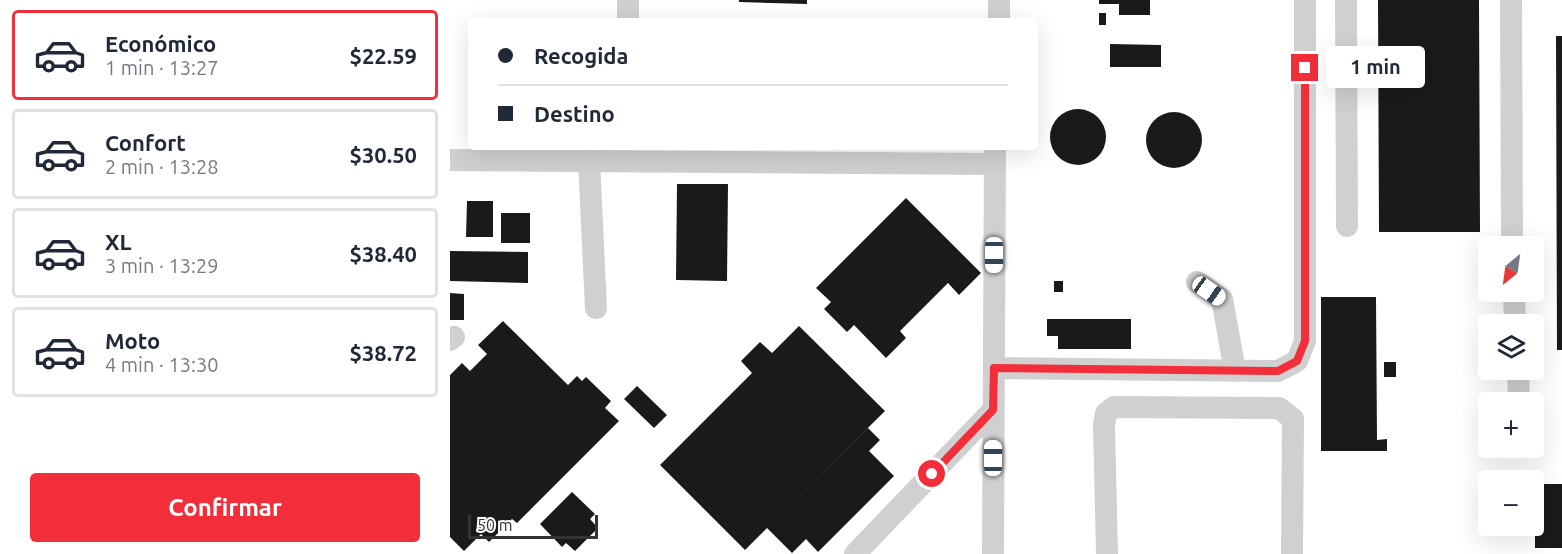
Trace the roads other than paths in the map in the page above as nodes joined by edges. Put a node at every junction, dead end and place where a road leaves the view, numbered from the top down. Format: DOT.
graph roads {
  1 [pos="628,0"];
  2 [pos="999,0"];
  3 [pos="1305,0"];
  4 [pos="1346,0"];
  5 [pos="1511,0"];
  6 [pos="627,18"];
  7 [pos="999,18"];
  8 [pos="624,154"];
  9 [pos="994,155"];
  10 [pos="450,160"];
  11 [pos="589,161"];
  12 [pos="1347,225"];
  13 [pos="1512,236"];
  14 [pos="1197,282"];
  15 [pos="596,308"];
  16 [pos="994,368"];
  17 [pos="1235,371"];
  18 [pos="993,410"];
  19 [pos="855,554"];
  20 [pos="993,554"];
  21 [pos="1107,554"];
  22 [pos="1292,554"];
  1 -- 6 [label="lane"];
  2 -- 7 [label="lane"];
  3 -- 17 [label="lane"];
  4 -- 12 [label="lane"];
  5 -- 13 [label="lane"];
  8 -- 9 [label="lane"];
  8 -- 11 [label="lane"];
  9 -- 16 [label="lane"];
  10 -- 11 [label="lane"];
  11 -- 15 [label="lane"];
  14 -- 17 [label="lane"];
  16 -- 17 [label="lane"];
  16 -- 18 [label="lane"];
  18 -- 19 [label="lane"];
  18 -- 20 [label="lane"];
  21 -- 22 [label="lane"];
}
